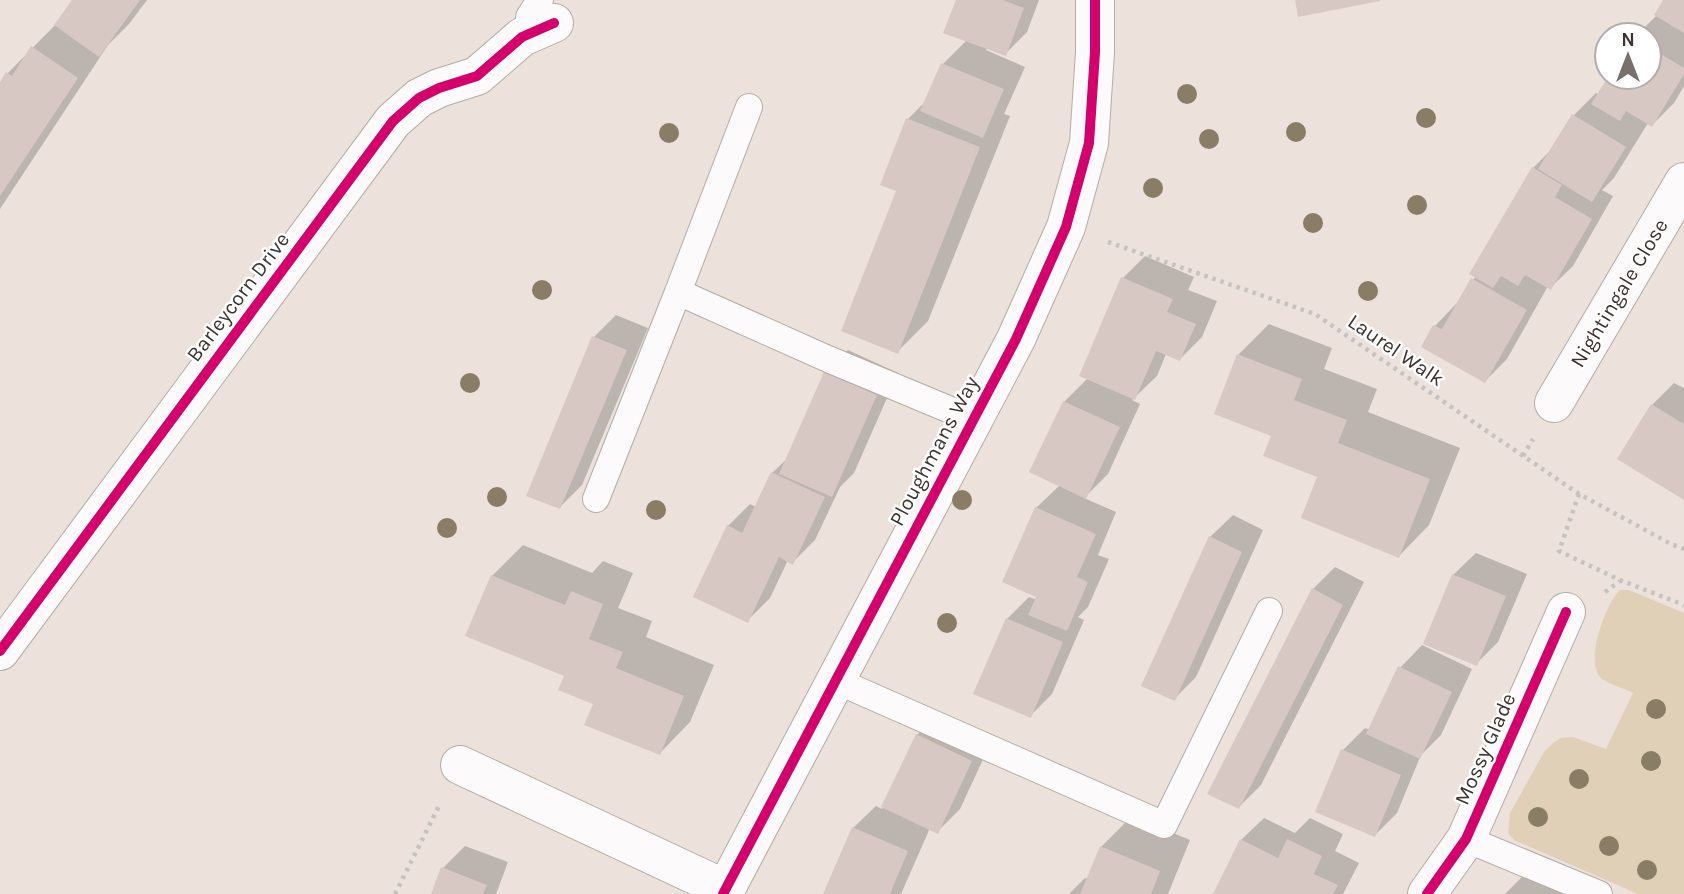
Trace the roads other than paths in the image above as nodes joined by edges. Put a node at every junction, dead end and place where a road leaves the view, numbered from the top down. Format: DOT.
graph roads {
  1 [pos="1095,0"];
  2 [pos="541,18"];
  3 [pos="749,107"];
  4 [pos="1684,183"];
  5 [pos="678,292"];
  6 [pos="1554,403"];
  7 [pos="972,419"];
  8 [pos="596,499"];
  9 [pos="1269,611"];
  10 [pos="1566,612"];
  11 [pos="0,651"];
  12 [pos="837,681"];
  13 [pos="460,765"];
  14 [pos="1466,839"];
  15 [pos="724,892"];
  16 [pos="1427,894"];
  17 [pos="1599,894"];
  1 -- 7 [label="street, Ploughmans Way"];
  2 -- 11 [label="street, Barleycorn Drive"];
  3 -- 5 [label="lane"];
  4 -- 6 [label="street, Nightingale Close"];
  5 -- 7 [label="lane"];
  5 -- 8 [label="lane"];
  7 -- 12 [label="street, Ploughmans Way"];
  9 -- 12 [label="lane"];
  10 -- 14 [label="street, Mossy Glade"];
  12 -- 15 [label="street, Ploughmans Way"];
  13 -- 15 [label="street, Ploughmans Way"];
  14 -- 16 [label="street, Mossy Glade"];
  14 -- 17 [label="lane"];
}
